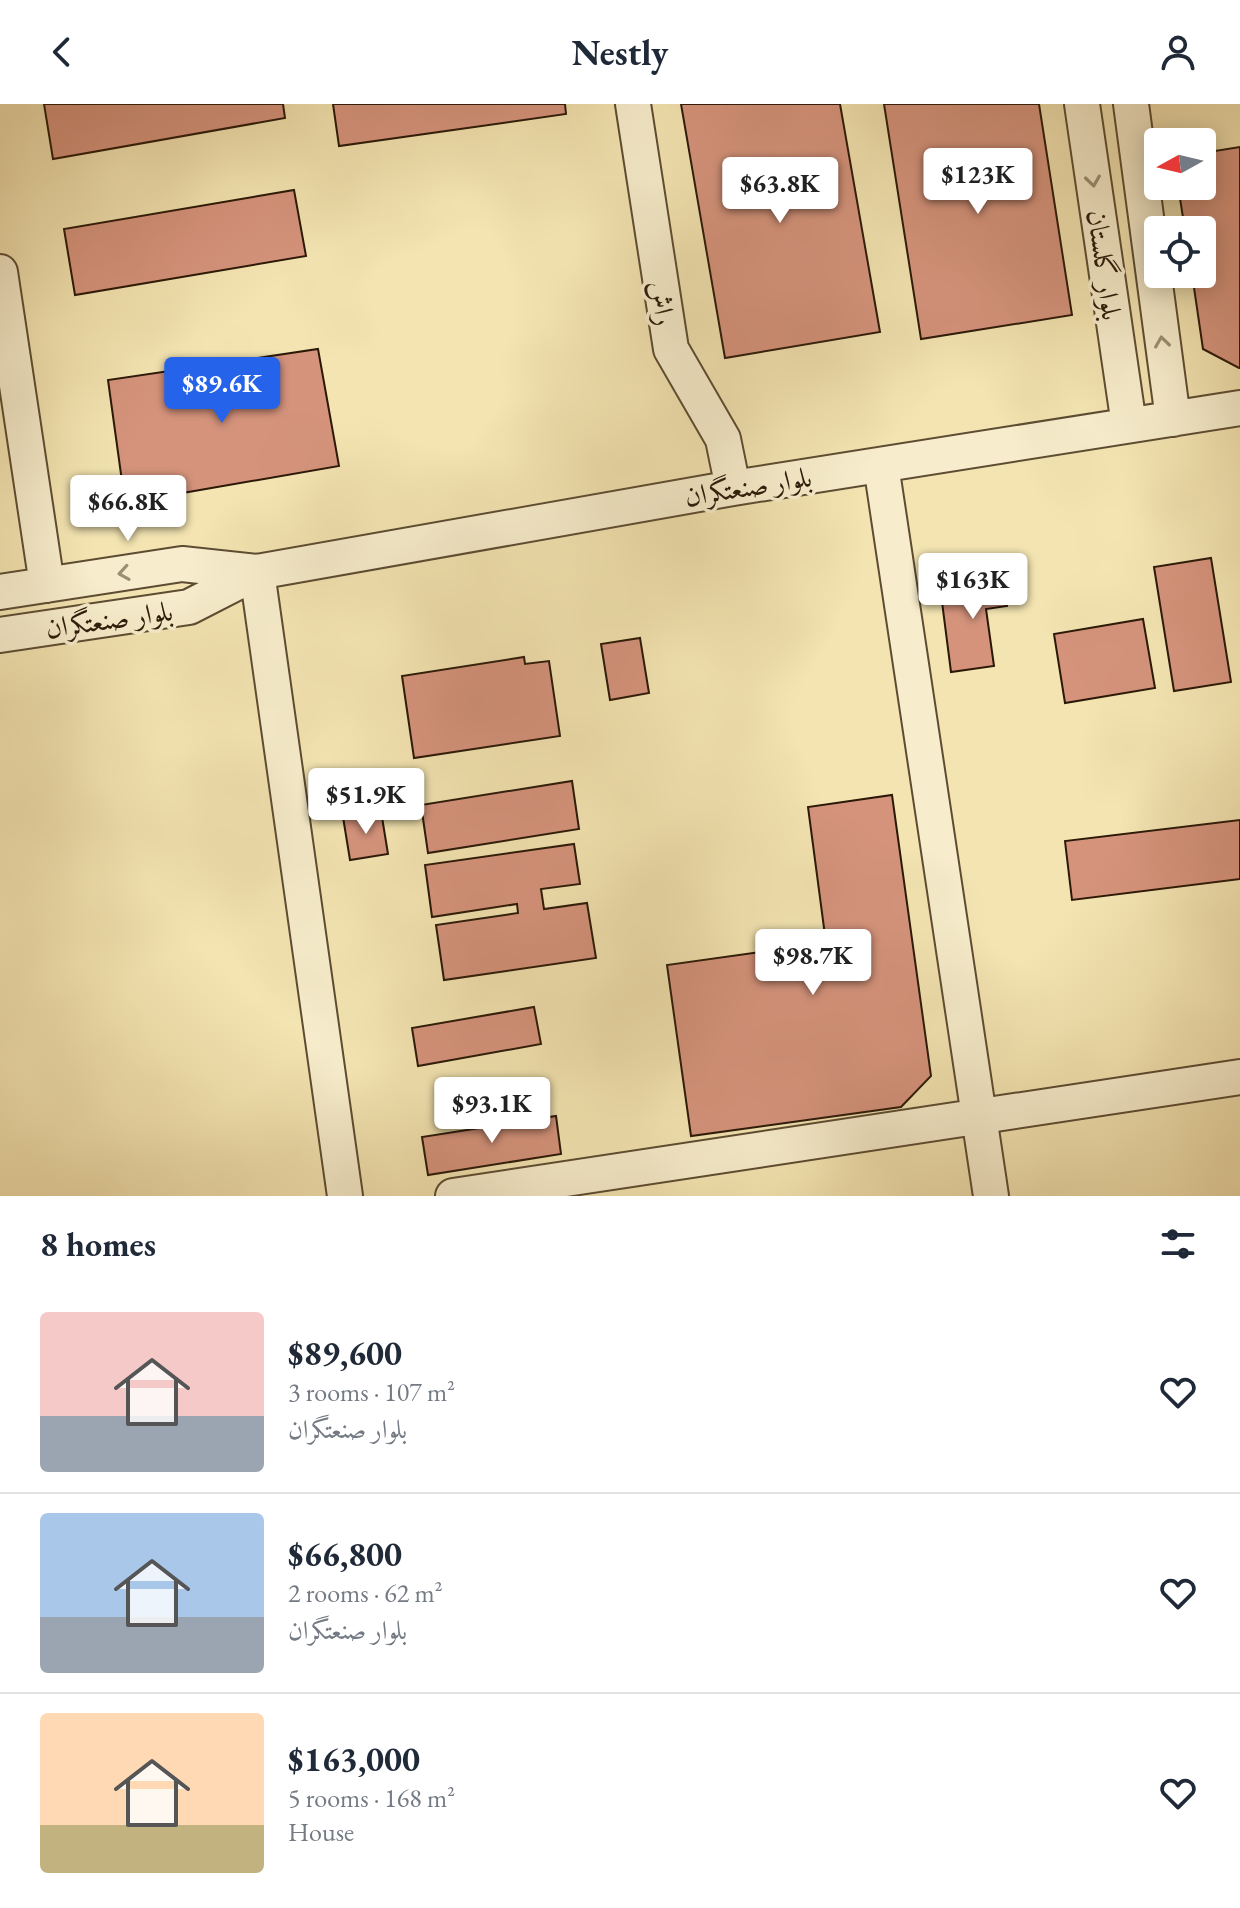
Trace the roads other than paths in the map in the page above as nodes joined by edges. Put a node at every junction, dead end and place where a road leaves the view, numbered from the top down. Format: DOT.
graph roads {
  1 [pos="633,104"];
  2 [pos="1082,104"];
  3 [pos="1131,104"];
  4 [pos="0,272"];
  5 [pos="1240,408"];
  6 [pos="1173,419"];
  7 [pos="1129,425"];
  8 [pos="881,465"];
  9 [pos="733,488"];
  10 [pos="257,572"];
  11 [pos="47,585"];
  12 [pos="0,592"];
  13 [pos="0,635"];
  14 [pos="1240,1077"];
  15 [pos="978,1115"];
  16 [pos="345,1196"];
  17 [pos="453,1196"];
  18 [pos="991,1196"];
  1 -- 9 [label="street, راش"];
  2 -- 7 [label="street, بلوار گلستان, one-way"];
  6 -- 3 [label="street, بلوار گلستان, one-way"];
  4 -- 11 [label="street"];
  5 -- 6 [label="street, بلوار صنعتگران"];
  6 -- 7 [label="street, بلوار صنعتگران"];
  7 -- 8 [label="street, بلوار صنعتگران"];
  8 -- 9 [label="street, بلوار صنعتگران"];
  8 -- 15 [label="street"];
  9 -- 10 [label="street, بلوار صنعتگران"];
  10 -- 11 [label="street, بلوار صنعتگران, one-way"];
  10 -- 13 [label="street, بلوار صنعتگران"];
  10 -- 16 [label="street"];
  11 -- 12 [label="street, بلوار صنعتگران"];
  14 -- 15 [label="street"];
  15 -- 17 [label="street"];
  15 -- 18 [label="street"];
}
